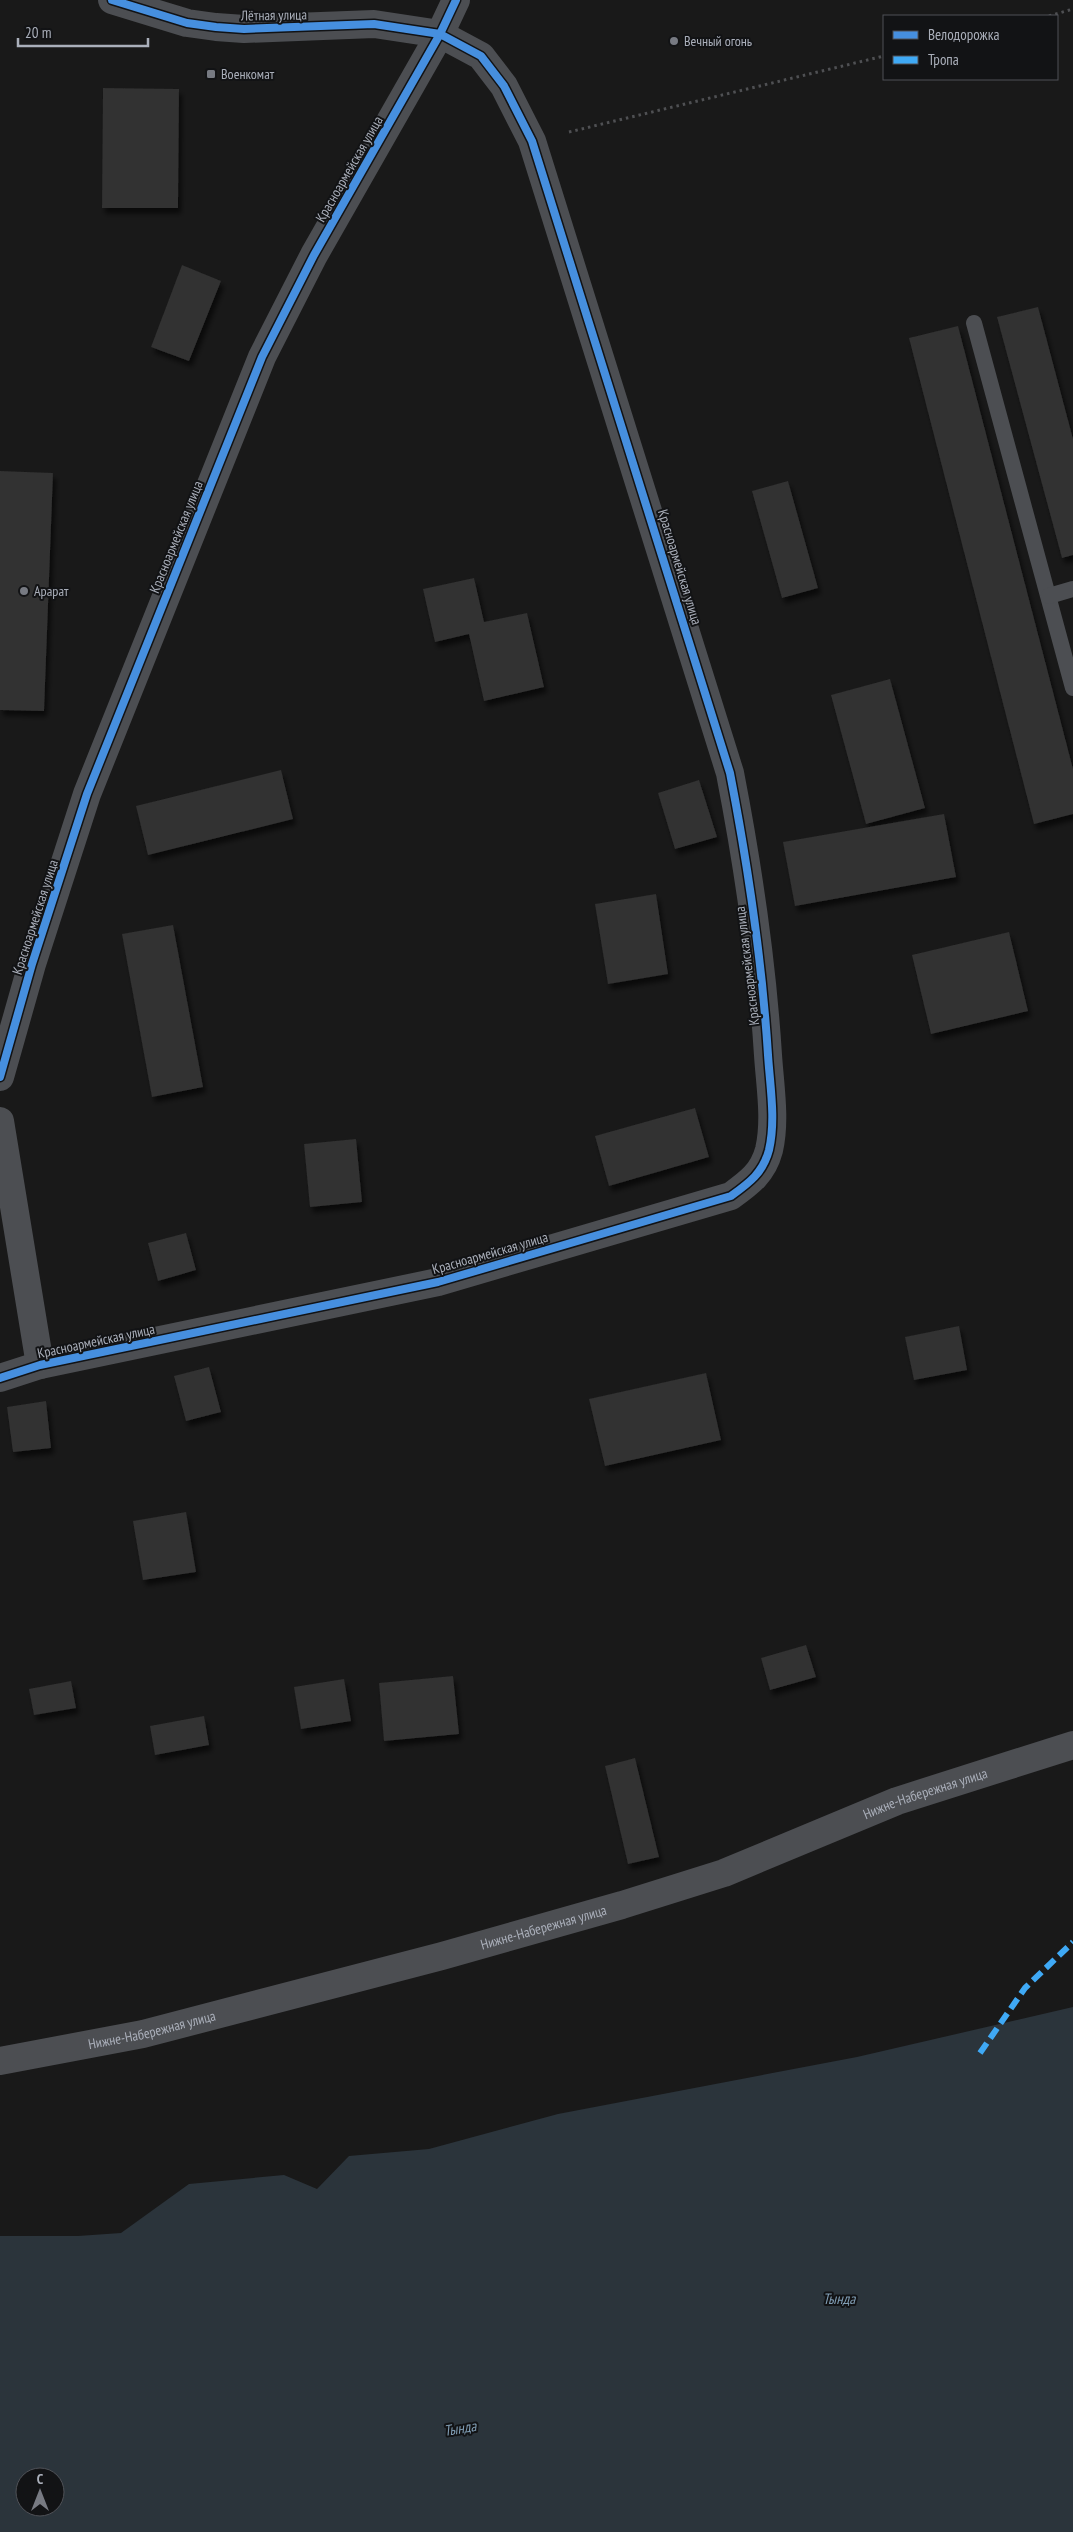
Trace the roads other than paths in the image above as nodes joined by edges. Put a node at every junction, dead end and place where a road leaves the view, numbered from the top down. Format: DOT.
graph roads {
  1 [pos="112,0"];
  2 [pos="456,0"];
  3 [pos="440,34"];
  4 [pos="974,323"];
  5 [pos="1073,589"];
  6 [pos="1049,596"];
  7 [pos="1073,688"];
  8 [pos="0,1077"];
  9 [pos="0,1121"];
  10 [pos="40,1364"];
  11 [pos="0,1378"];
  12 [pos="1073,1746"];
  13 [pos="0,2061"];
  1 -- 3 [label="street, Лётная улица"];
  2 -- 3 [label="street, Красноармейская улица"];
  3 -- 8 [label="street, Красноармейская улица"];
  3 -- 10 [label="street, Красноармейская улица"];
  4 -- 6 [label="lane"];
  5 -- 6 [label="lane"];
  6 -- 7 [label="lane"];
  9 -- 10 [label="street"];
  10 -- 11 [label="street, Красноармейская улица"];
  12 -- 13 [label="street, Нижне-Набережная улица"];
}
